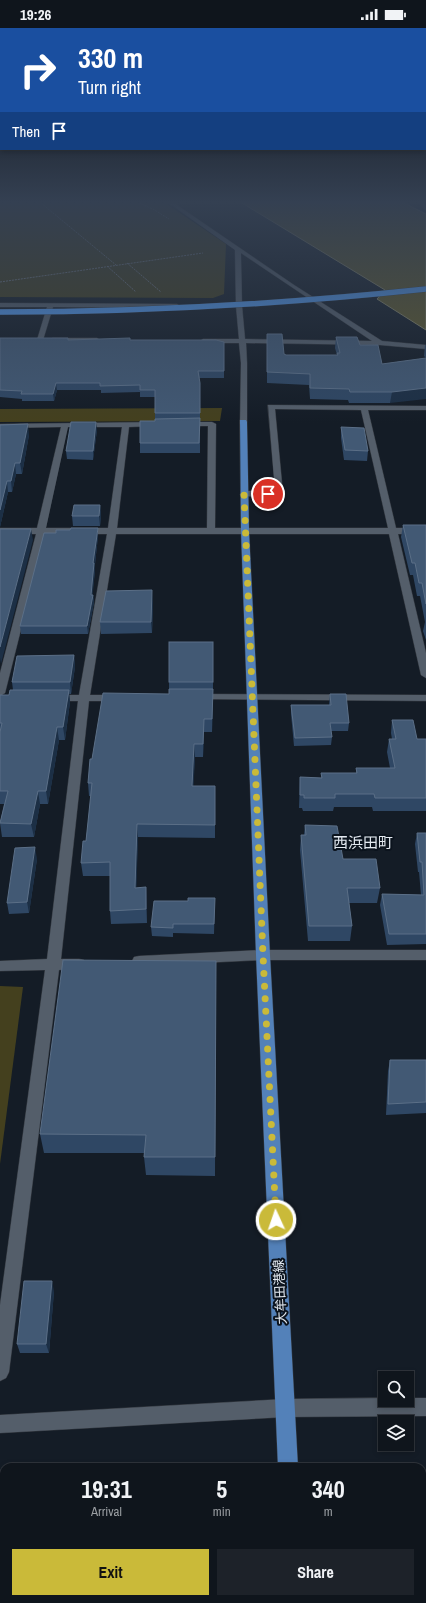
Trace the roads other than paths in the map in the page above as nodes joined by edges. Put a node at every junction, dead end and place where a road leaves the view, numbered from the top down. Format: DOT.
graph roads {
  1 [pos="238,276"];
  2 [pos="278,276"];
  3 [pos="426,289"];
  4 [pos="0,305"];
  5 [pos="51,305"];
  6 [pos="239,306"];
  7 [pos="0,312"];
  8 [pos="32,340"];
  9 [pos="40,340"];
  10 [pos="102,340"];
  11 [pos="195,341"];
  12 [pos="242,341"];
  13 [pos="380,343"];
  14 [pos="426,347"];
  15 [pos="364,407"];
  16 [pos="426,408"];
  17 [pos="243,422"];
  18 [pos="126,424"];
  19 [pos="0,426"];
  20 [pos="65,426"];
  21 [pos="244,494"];
  22 [pos="0,531"];
  23 [pos="41,531"];
  24 [pos="112,531"];
  25 [pos="211,531"];
  26 [pos="245,531"];
  27 [pos="393,531"];
  28 [pos="426,531"];
  29 [pos="426,675"];
  30 [pos="3,696"];
  31 [pos="188,697"];
  32 [pos="252,697"];
  33 [pos="46,698"];
  34 [pos="84,698"];
  35 [pos="124,698"];
  36 [pos="426,698"];
  37 [pos="263,955"];
  38 [pos="426,955"];
  39 [pos="123,962"];
  40 [pos="92,964"];
  41 [pos="53,965"];
  42 [pos="0,966"];
  43 [pos="0,1372"];
  44 [pos="426,1407"];
  45 [pos="286,1408"];
  46 [pos="0,1424"];
  47 [pos="288,1463"];
  1 -- 6 [label="street"];
  2 -- 13 [label="street"];
  3 -- 7 [label="highway, bridge"];
  4 -- 5 [label="street"];
  5 -- 6 [label="street"];
  5 -- 9 [label="street"];
  6 -- 12 [label="street"];
  8 -- 9 [label="street"];
  9 -- 10 [label="street"];
  11 -- 12 [label="street"];
  12 -- 13 [label="street"];
  12 -- 17 [label="street"];
  13 -- 14 [label="street"];
  15 -- 16 [label="street"];
  15 -- 21 [label="street"];
  15 -- 27 [label="street"];
  17 -- 21 [label="main road, 大牟田港線"];
  18 -- 20 [label="street"];
  18 -- 24 [label="street"];
  18 -- 25 [label="street"];
  19 -- 20 [label="street"];
  20 -- 23 [label="street"];
  21 -- 26 [label="main road, 大牟田港線"];
  22 -- 23 [label="street"];
  23 -- 24 [label="street"];
  23 -- 30 [label="street"];
  24 -- 25 [label="street"];
  24 -- 34 [label="street"];
  25 -- 26 [label="street"];
  26 -- 27 [label="street"];
  26 -- 32 [label="main road, 大牟田港線"];
  27 -- 28 [label="street"];
  27 -- 29 [label="street"];
  31 -- 32 [label="street"];
  32 -- 36 [label="street"];
  32 -- 37 [label="main road, 大牟田港線"];
  33 -- 34 [label="street"];
  34 -- 35 [label="street"];
  34 -- 41 [label="street"];
  37 -- 38 [label="street"];
  37 -- 39 [label="street"];
  37 -- 45 [label="main road, 大牟田港線"];
  40 -- 41 [label="street"];
  41 -- 42 [label="street"];
  41 -- 43 [label="street"];
  44 -- 45 [label="street"];
  45 -- 46 [label="street"];
  45 -- 47 [label="main road, 大牟田港線"];
}
